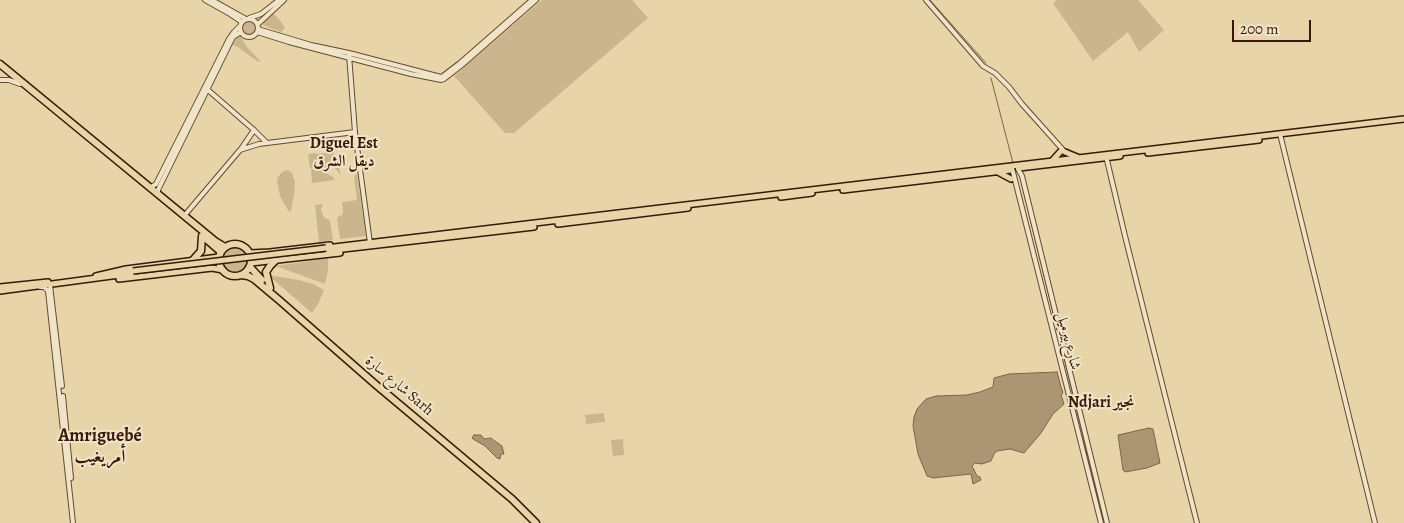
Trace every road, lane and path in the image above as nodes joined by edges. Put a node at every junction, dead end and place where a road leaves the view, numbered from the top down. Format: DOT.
graph roads {
  1 [pos="205,0"];
  2 [pos="212,0"];
  3 [pos="279,0"];
  4 [pos="284,0"];
  5 [pos="532,0"];
  6 [pos="536,0"];
  7 [pos="926,0"];
  8 [pos="244,21"];
  9 [pos="258,28"];
  10 [pos="241,32"];
  11 [pos="349,55"];
  12 [pos="0,64"];
  13 [pos="0,69"];
  14 [pos="0,80"];
  15 [pos="20,84"];
  16 [pos="208,90"];
  17 [pos="1404,121"];
  18 [pos="254,130"];
  19 [pos="355,132"];
  20 [pos="1281,135"];
  21 [pos="267,143"];
  22 [pos="240,150"];
  23 [pos="1062,151"];
  24 [pos="1106,156"];
  25 [pos="1080,158"];
  26 [pos="1052,161"];
  27 [pos="1065,161"];
  28 [pos="1014,171"];
  29 [pos="995,172"];
  30 [pos="150,188"];
  31 [pos="158,195"];
  32 [pos="184,216"];
  33 [pos="202,236"];
  34 [pos="392,242"];
  35 [pos="370,243"];
  36 [pos="348,247"];
  37 [pos="222,252"];
  38 [pos="250,253"];
  39 [pos="193,260"];
  40 [pos="275,261"];
  41 [pos="250,265"];
  42 [pos="223,270"];
  43 [pos="241,275"];
  44 [pos="96,278"];
  45 [pos="50,285"];
  46 [pos="33,287"];
  47 [pos="270,288"];
  48 [pos="0,289"];
  49 [pos="75,523"];
  50 [pos="538,523"];
  51 [pos="1101,523"];
  52 [pos="1107,523"];
  53 [pos="1197,523"];
  54 [pos="1375,523"];
  1 -- 8 [label="street"];
  2 -- 8 [label="street"];
  3 -- 8 [label="street"];
  4 -- 9 [label="street"];
  5 -- 11 [label="street"];
  6 -- 11 [label="street"];
  7 -- 23 [label="street"];
  8 -- 9 [label="street"];
  8 -- 10 [label="street"];
  8 -- 30 [label="street"];
  9 -- 10 [label="street"];
  9 -- 11 [label="street"];
  10 -- 16 [label="street"];
  11 -- 19 [label="street"];
  12 -- 30 [label="highway"];
  13 -- 15 [label="highway"];
  14 -- 15 [label="street"];
  15 -- 33 [label="highway"];
  16 -- 18 [label="street"];
  16 -- 31 [label="street"];
  17 -- 20 [label="main road"];
  18 -- 21 [label="street"];
  18 -- 22 [label="street"];
  19 -- 21 [label="street"];
  19 -- 35 [label="street"];
  20 -- 24 [label="main road"];
  20 -- 54 [label="street"];
  21 -- 22 [label="street"];
  22 -- 32 [label="street"];
  23 -- 25 [label="main road"];
  23 -- 26 [label="main road"];
  23 -- 27 [label="street"];
  24 -- 25 [label="main road"];
  24 -- 27 [label="main road"];
  24 -- 53 [label="street"];
  25 -- 27 [label="main road"];
  26 -- 27 [label="main road"];
  26 -- 28 [label="main road"];
  27 -- 28 [label="main road"];
  28 -- 29 [label="main road"];
  28 -- 29 [label="main road"];
  28 -- 34 [label="main road"];
  28 -- 51 [label="street, شارع بيرميل"];
  28 -- 52 [label="street, شارع بيرميل"];
  29 -- 34 [label="main road"];
  30 -- 31 [label="highway"];
  31 -- 32 [label="highway"];
  32 -- 37 [label="highway"];
  33 -- 37 [label="highway"];
  33 -- 39 [label="highway"];
  34 -- 35 [label="main road"];
  34 -- 36 [label="main road"];
  35 -- 36 [label="main road"];
  36 -- 38 [label="main road"];
  36 -- 40 [label="main road"];
  36 -- 44 [label="main road, bridge"];
  37 -- 38 [label="highway"];
  37 -- 39 [label="main road"];
  37 -- 42 [label="highway"];
  38 -- 41 [label="highway"];
  39 -- 44 [label="main road"];
  40 -- 41 [label="main road"];
  40 -- 47 [label="highway"];
  41 -- 43 [label="highway"];
  41 -- 47 [label="highway, شارع سارة Sarh"];
  42 -- 43 [label="highway"];
  42 -- 44 [label="main road"];
  43 -- 50 [label="highway, شارع سارة Sarh"];
  44 -- 45 [label="main road"];
  44 -- 48 [label="main road"];
  45 -- 46 [label="main road"];
  45 -- 49 [label="street"];
  46 -- 48 [label="main road"];
  46 -- 49 [label="street"];
  47 -- 50 [label="highway, شارع سارة Sarh"];
}
